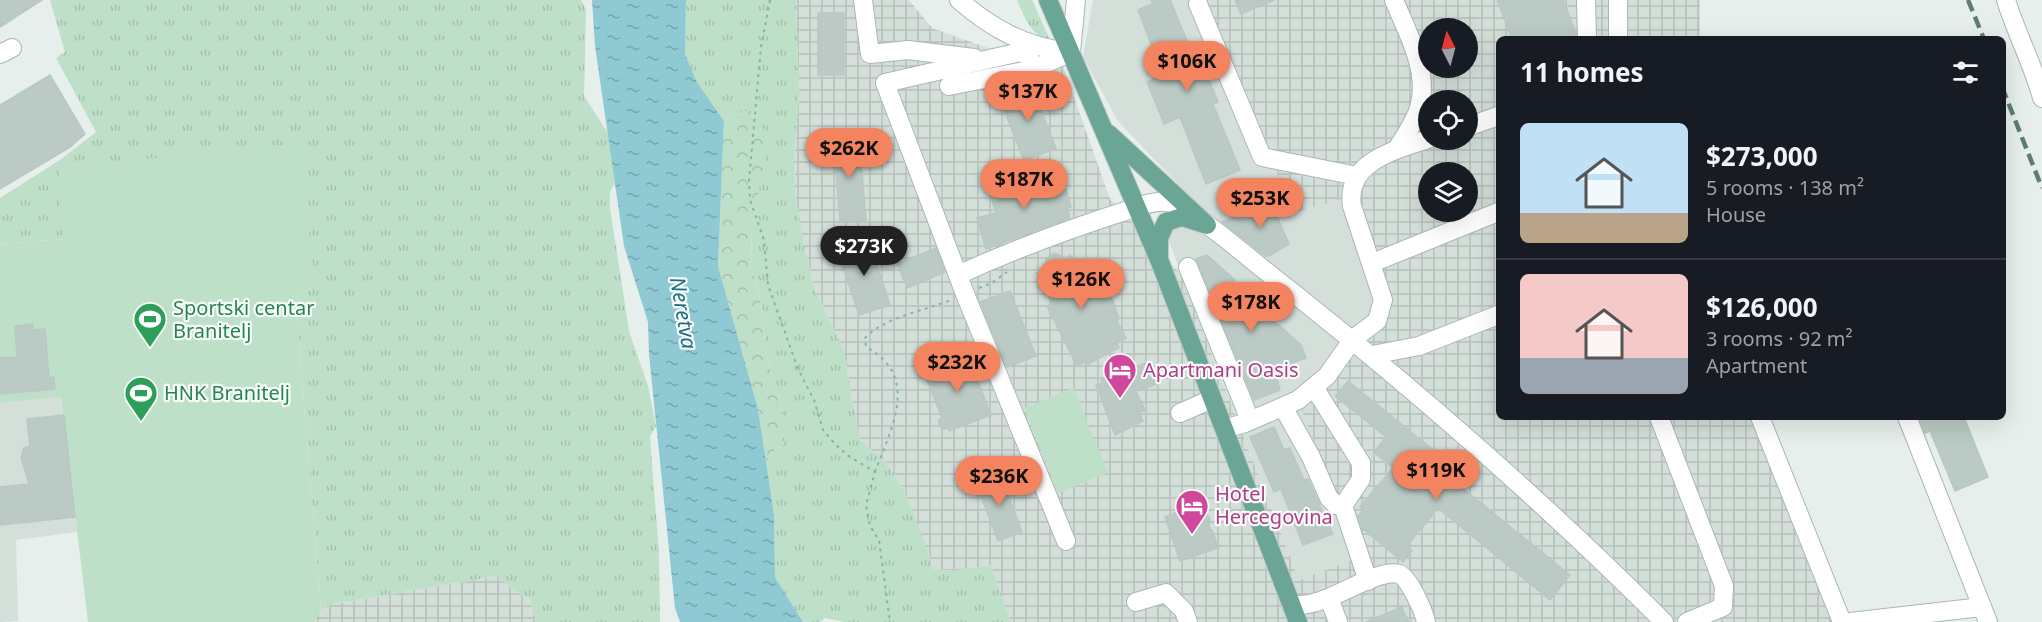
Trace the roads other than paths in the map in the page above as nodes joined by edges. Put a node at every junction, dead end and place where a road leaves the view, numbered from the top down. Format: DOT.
graph roads {
  1 [pos="863,0"];
  2 [pos="959,0"];
  3 [pos="1048,0"];
  4 [pos="1076,0"];
  5 [pos="1394,0"];
  6 [pos="1586,0"];
  7 [pos="1618,0"];
  8 [pos="2006,0"];
  9 [pos="1198,4"];
  10 [pos="1587,36"];
  11 [pos="1618,36"];
  12 [pos="1071,52"];
  13 [pos="988,59"];
  14 [pos="1034,69"];
  15 [pos="949,86"];
  16 [pos="2042,98"];
  17 [pos="1496,117"];
  18 [pos="1478,123"];
  19 [pos="1103,128"];
  20 [pos="1418,142"];
  21 [pos="1397,149"];
  22 [pos="1357,176"];
  23 [pos="1137,208"];
  24 [pos="1496,213"];
  25 [pos="1207,225"];
  26 [pos="1160,262"];
  27 [pos="1372,263"];
  28 [pos="1188,267"];
  29 [pos="958,275"];
  30 [pos="1496,316"];
  31 [pos="1353,339"];
  32 [pos="1372,355"];
  33 [pos="1314,387"];
  34 [pos="1212,399"];
  35 [pos="1282,407"];
  36 [pos="1180,413"];
  37 [pos="1250,420"];
  38 [pos="1660,420"];
  39 [pos="1761,420"];
  40 [pos="1908,420"];
  41 [pos="1224,429"];
  42 [pos="1342,506"];
  43 [pos="1066,542"];
  44 [pos="1368,581"];
  45 [pos="1329,598"];
  46 [pos="1136,602"];
  47 [pos="1985,615"];
  48 [pos="1295,618"];
  49 [pos="1188,622"];
  50 [pos="1338,622"];
  51 [pos="1426,622"];
  52 [pos="1664,622"];
  53 [pos="1687,622"];
  54 [pos="1842,622"];
  55 [pos="1850,622"];
  1 -- 13 [label="street"];
  2 -- 12 [label="street"];
  3 -- 12 [label="main road"];
  4 -- 12 [label="street"];
  5 -- 21 [label="street"];
  6 -- 10 [label="street"];
  7 -- 11 [label="street"];
  8 -- 16 [label="street"];
  9 -- 22 [label="street"];
  12 -- 14 [label="street"];
  12 -- 19 [label="main road"];
  13 -- 14 [label="street"];
  13 -- 29 [label="street"];
  14 -- 15 [label="street"];
  17 -- 18 [label="street"];
  19 -- 23 [label="main road"];
  19 -- 25 [label="main road"];
  20 -- 21 [label="street"];
  21 -- 22 [label="street"];
  22 -- 27 [label="street"];
  23 -- 25 [label="street"];
  23 -- 26 [label="main road"];
  23 -- 29 [label="street"];
  24 -- 27 [label="street"];
  25 -- 26 [label="main road"];
  25 -- 31 [label="street"];
  26 -- 34 [label="main road"];
  27 -- 31 [label="street"];
  28 -- 37 [label="street"];
  29 -- 43 [label="street"];
  30 -- 32 [label="street"];
  31 -- 32 [label="street"];
  31 -- 33 [label="street"];
  32 -- 52 [label="street"];
  33 -- 35 [label="street"];
  33 -- 42 [label="street"];
  34 -- 36 [label="street"];
  34 -- 41 [label="main road"];
  35 -- 37 [label="street"];
  35 -- 42 [label="street"];
  37 -- 41 [label="street"];
  38 -- 53 [label="street"];
  39 -- 54 [label="street"];
  40 -- 47 [label="street"];
  41 -- 48 [label="main road"];
  42 -- 44 [label="street"];
  44 -- 45 [label="street"];
  44 -- 51 [label="street"];
  45 -- 48 [label="street"];
  45 -- 50 [label="street"];
  46 -- 49 [label="street"];
  47 -- 55 [label="street"];
}
